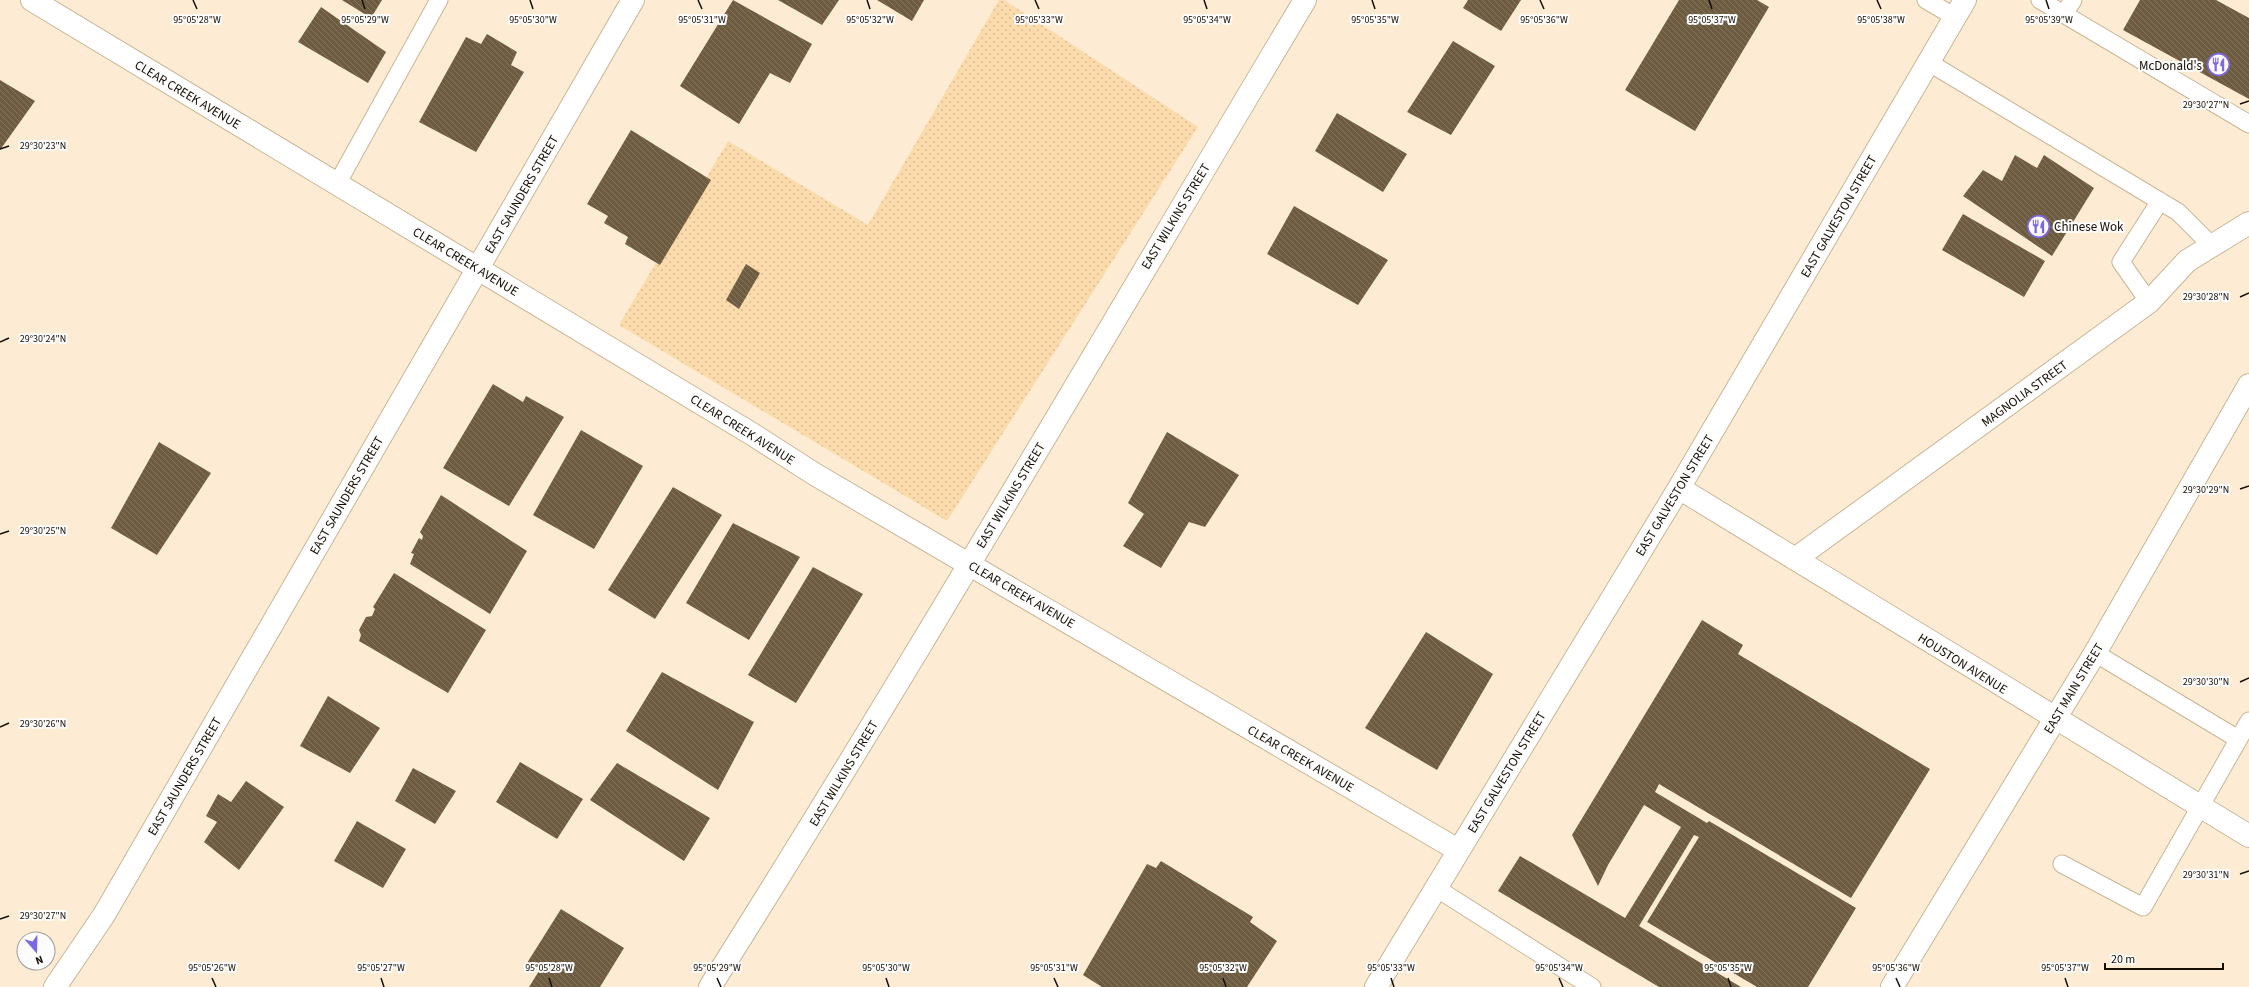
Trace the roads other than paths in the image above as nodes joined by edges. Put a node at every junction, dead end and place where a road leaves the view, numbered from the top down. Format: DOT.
graph roads {
  1 [pos="32,0"];
  2 [pos="439,0"];
  3 [pos="633,0"];
  4 [pos="1305,0"];
  5 [pos="1926,0"];
  6 [pos="2040,0"];
  7 [pos="2068,7"];
  8 [pos="1960,9"];
  9 [pos="1928,62"];
  10 [pos="2249,124"];
  11 [pos="337,184"];
  12 [pos="2160,201"];
  13 [pos="2249,223"];
  14 [pos="2212,246"];
  15 [pos="478,269"];
  16 [pos="2149,302"];
  17 [pos="2249,385"];
  18 [pos="1679,488"];
  19 [pos="1795,559"];
  20 [pos="970,564"];
  21 [pos="2095,652"];
  22 [pos="2055,718"];
  23 [pos="2249,721"];
  24 [pos="2238,739"];
  25 [pos="2200,806"];
  26 [pos="2249,836"];
  27 [pos="1458,850"];
  28 [pos="2062,864"];
  29 [pos="1436,888"];
  30 [pos="55,987"];
  31 [pos="710,987"];
  32 [pos="1376,987"];
  33 [pos="1592,987"];
  34 [pos="1892,987"];
  1 -- 11 [label="street, CLEAR CREEK AVENUE"];
  2 -- 11 [label="lane"];
  3 -- 15 [label="street, EAST SAUNDERS STREET"];
  4 -- 20 [label="street, EAST WILKINS STREET"];
  5 -- 8 [label="lane"];
  6 -- 7 [label="lane"];
  7 -- 10 [label="lane"];
  8 -- 9 [label="street, EAST GALVESTON STREET"];
  9 -- 12 [label="lane"];
  9 -- 18 [label="street, EAST GALVESTON STREET"];
  11 -- 15 [label="street, CLEAR CREEK AVENUE"];
  12 -- 14 [label="lane"];
  12 -- 16 [label="lane"];
  13 -- 14 [label="street, MAGNOLIA STREET"];
  14 -- 16 [label="street, MAGNOLIA STREET"];
  15 -- 20 [label="street, CLEAR CREEK AVENUE"];
  15 -- 30 [label="street, EAST SAUNDERS STREET"];
  16 -- 19 [label="street, MAGNOLIA STREET"];
  17 -- 21 [label="street, EAST MAIN STREET"];
  18 -- 19 [label="street, HOUSTON AVENUE"];
  18 -- 27 [label="street, EAST GALVESTON STREET"];
  19 -- 22 [label="street, HOUSTON AVENUE"];
  20 -- 27 [label="street, CLEAR CREEK AVENUE"];
  20 -- 31 [label="street, EAST WILKINS STREET"];
  21 -- 22 [label="street, EAST MAIN STREET"];
  21 -- 24 [label="lane"];
  22 -- 25 [label="street, HOUSTON AVENUE"];
  22 -- 34 [label="street, EAST MAIN STREET"];
  23 -- 24 [label="lane"];
  24 -- 25 [label="lane"];
  25 -- 26 [label="street, HOUSTON AVENUE"];
  25 -- 28 [label="lane"];
  27 -- 29 [label="street, EAST GALVESTON STREET"];
  29 -- 32 [label="street, EAST GALVESTON STREET"];
  29 -- 33 [label="lane"];
}
